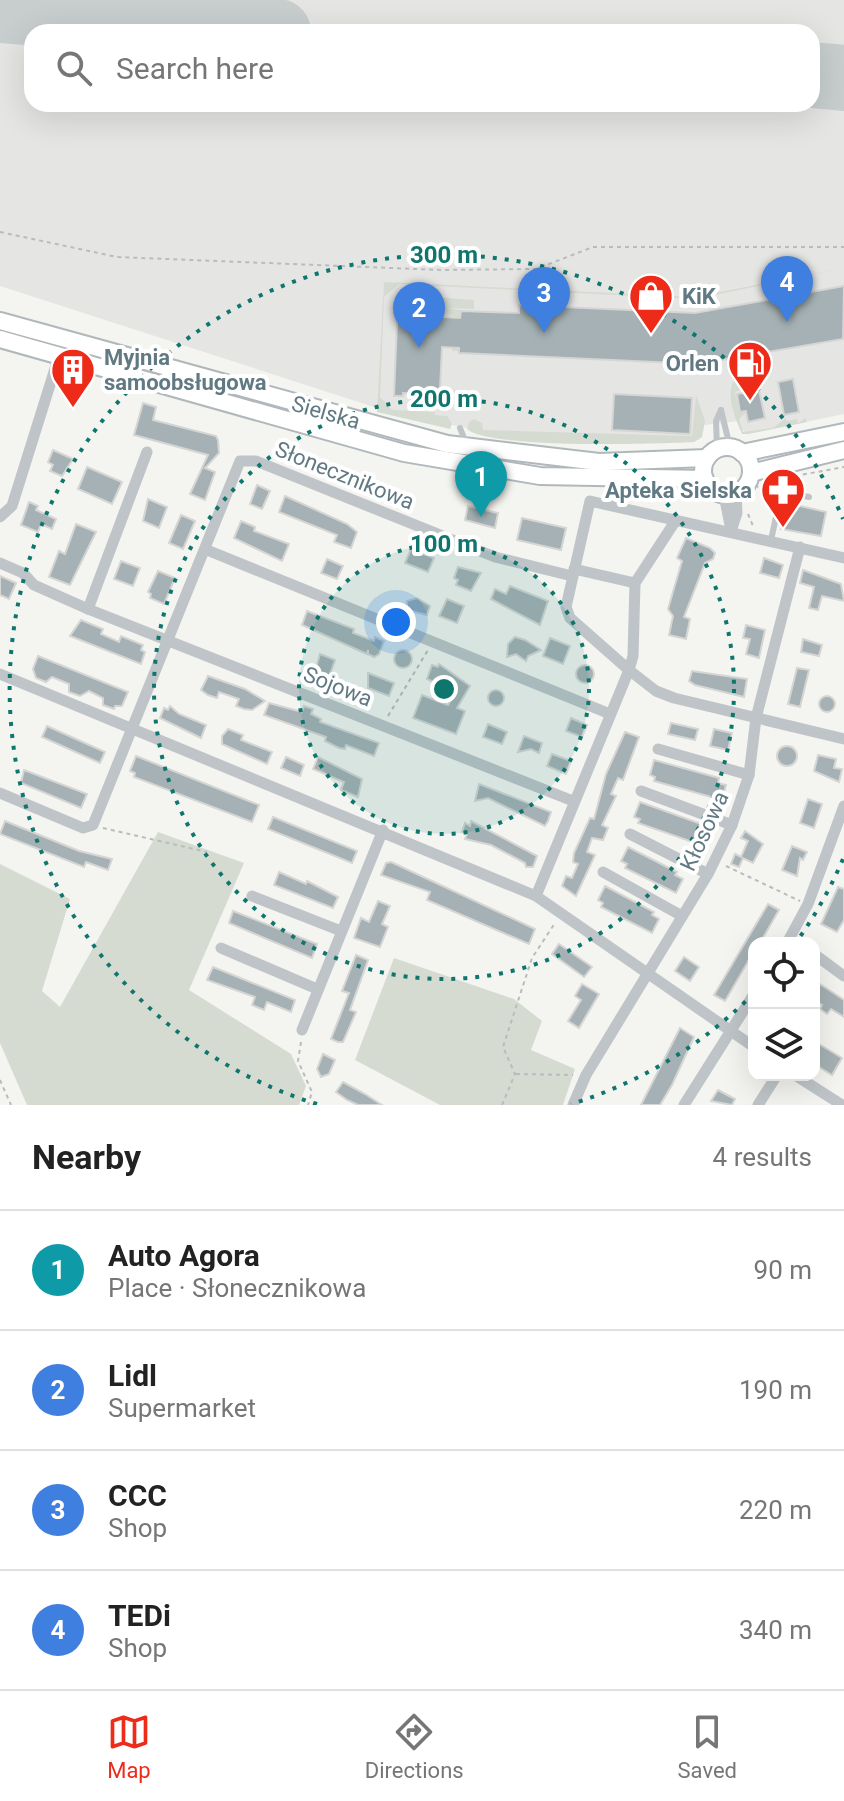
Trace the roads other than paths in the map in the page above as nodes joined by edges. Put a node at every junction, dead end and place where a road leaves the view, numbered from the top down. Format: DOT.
graph roads {
  1 [pos="0,321"];
  2 [pos="0,339"];
  3 [pos="65,339"];
  4 [pos="59,356"];
  5 [pos="844,432"];
  6 [pos="844,450"];
  7 [pos="147,452"];
  8 [pos="724,452"];
  9 [pos="751,473"];
  10 [pos="705,479"];
  11 [pos="730,494"];
  12 [pos="809,497"];
  13 [pos="0,517"];
  14 [pos="676,520"];
  15 [pos="731,531"];
  16 [pos="771,540"];
  17 [pos="800,547"];
  18 [pos="207,550"];
  19 [pos="844,558"];
  20 [pos="0,563"];
  21 [pos="573,573"];
  22 [pos="635,583"];
  23 [pos="88,609"];
  24 [pos="168,639"];
  25 [pos="629,670"];
  26 [pos="0,674"];
  27 [pos="610,714"];
  28 [pos="756,718"];
  29 [pos="132,729"];
  30 [pos="844,739"];
  31 [pos="658,749"];
  32 [pos="749,775"];
  33 [pos="641,791"];
  34 [pos="0,793"];
  35 [pos="573,801"];
  36 [pos="844,806"];
  37 [pos="732,825"];
  38 [pos="383,830"];
  39 [pos="630,834"];
  40 [pos="603,872"];
  41 [pos="708,874"];
  42 [pos="252,896"];
  43 [pos="536,896"];
  44 [pos="682,916"];
  45 [pos="341,931"];
  46 [pos="795,937"];
  47 [pos="221,948"];
  48 [pos="820,958"];
  49 [pos="646,972"];
  50 [pos="844,976"];
  51 [pos="317,989"];
  52 [pos="748,1003"];
  53 [pos="302,1030"];
  54 [pos="730,1031"];
  55 [pos="748,1043"];
  56 [pos="773,1081"];
  57 [pos="804,1081"];
  58 [pos="573,1105"];
  59 [pos="684,1105"];
  60 [pos="758,1105"];
  61 [pos="842,1105"];
  1 -- 3 [label="main road, Sielska"];
  2 -- 4 [label="main road, Sielska"];
  3 -- 4 [label="main road"];
  3 -- 8 [label="main road, Sielska"];
  4 -- 10 [label="main road, Sielska"];
  4 -- 13 [label="street"];
  5 -- 8 [label="main road, Sielska"];
  6 -- 9 [label="main road"];
  7 -- 23 [label="street"];
  8 -- 8 [label="lane"];
  8 -- 9 [label="main road"];
  8 -- 10 [label="main road"];
  9 -- 11 [label="main road"];
  10 -- 11 [label="main road"];
  11 -- 15 [label="street"];
  12 -- 16 [label="lane"];
  14 -- 15 [label="street"];
  14 -- 21 [label="street"];
  14 -- 22 [label="street"];
  15 -- 16 [label="street"];
  16 -- 17 [label="street"];
  17 -- 19 [label="street"];
  17 -- 28 [label="street, Kłosowa"];
  18 -- 21 [label="street, Słonecznikowa"];
  18 -- 24 [label="street, Słonecznikowa"];
  18 -- 27 [label="street"];
  20 -- 23 [label="street, Sojowa"];
  21 -- 22 [label="street, Słonecznikowa"];
  21 -- 25 [label="street"];
  22 -- 25 [label="street"];
  23 -- 24 [label="street, Sojowa"];
  24 -- 29 [label="street, Słonecznikowa"];
  24 -- 35 [label="street, Sojowa"];
  25 -- 27 [label="street"];
  25 -- 28 [label="street"];
  26 -- 29 [label="street"];
  27 -- 35 [label="street"];
  28 -- 30 [label="street"];
  28 -- 32 [label="street, Kłosowa"];
  29 -- 34 [label="street, Słonecznikowa"];
  29 -- 38 [label="street"];
  31 -- 32 [label="street"];
  32 -- 37 [label="street, Kłosowa"];
  33 -- 37 [label="street"];
  35 -- 43 [label="street"];
  36 -- 46 [label="street"];
  37 -- 41 [label="street, Kłosowa"];
  38 -- 43 [label="street"];
  38 -- 45 [label="street"];
  39 -- 41 [label="street"];
  40 -- 44 [label="street"];
  41 -- 44 [label="street, Kłosowa"];
  42 -- 45 [label="street"];
  43 -- 49 [label="street"];
  44 -- 49 [label="street, Kłosowa"];
  45 -- 51 [label="street"];
  47 -- 51 [label="street"];
  48 -- 50 [label="street"];
  49 -- 54 [label="street"];
  49 -- 58 [label="street, Kłosowa"];
  51 -- 53 [label="street"];
  52 -- 54 [label="street"];
  54 -- 55 [label="street"];
  54 -- 59 [label="street"];
  56 -- 60 [label="street"];
  57 -- 61 [label="street"];
}
